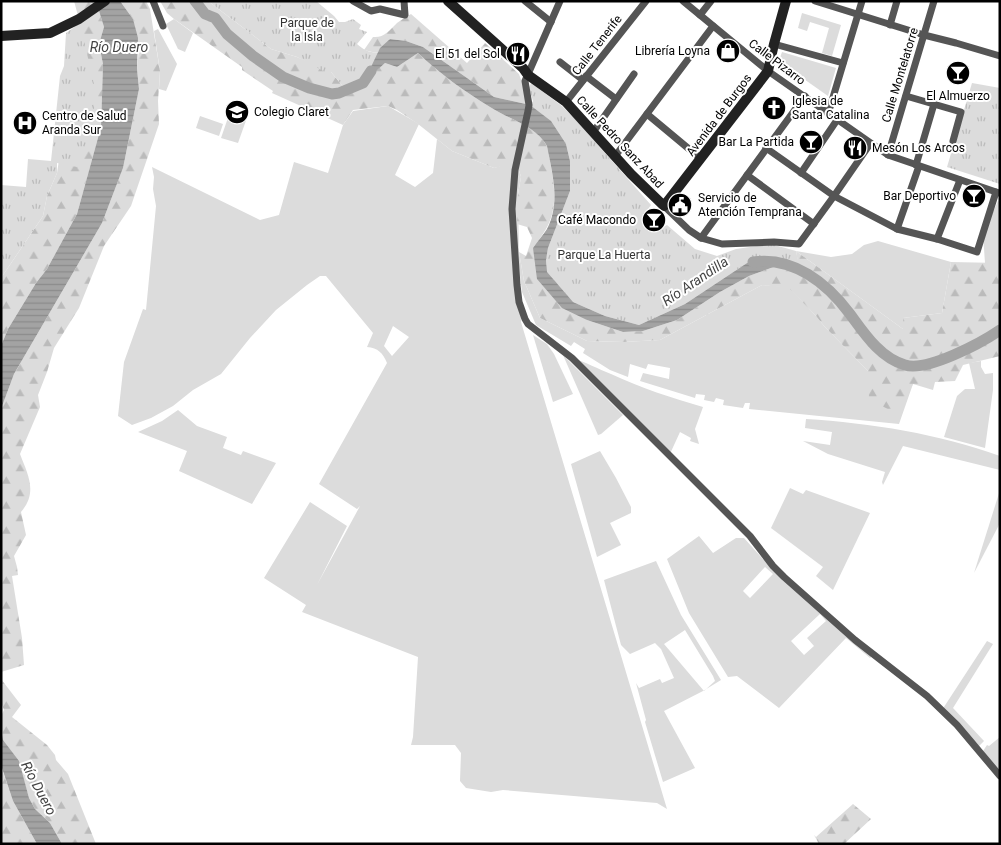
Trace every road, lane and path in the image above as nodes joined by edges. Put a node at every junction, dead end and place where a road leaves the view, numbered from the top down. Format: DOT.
graph roads {
  1 [pos="105,1"];
  2 [pos="153,1"];
  3 [pos="353,1"];
  4 [pos="404,1"];
  5 [pos="448,1"];
  6 [pos="525,1"];
  7 [pos="560,1"];
  8 [pos="646,1"];
  9 [pos="682,1"];
  10 [pos="711,1"];
  11 [pos="786,1"];
  12 [pos="815,1"];
  13 [pos="862,1"];
  14 [pos="897,1"];
  15 [pos="934,1"];
  16 [pos="700,15"];
  17 [pos="858,15"];
  18 [pos="550,22"];
  19 [pos="890,25"];
  20 [pos="163,26"];
  21 [pos="713,26"];
  22 [pos="924,35"];
  23 [pos="1,36"];
  24 [pos="774,44"];
  25 [pos="1000,56"];
  26 [pos="560,62"];
  27 [pos="843,63"];
  28 [pos="768,71"];
  29 [pos="634,74"];
  30 [pos="528,75"];
  31 [pos="585,78"];
  32 [pos="805,96"];
  33 [pos="906,96"];
  34 [pos="616,99"];
  35 [pos="566,102"];
  36 [pos="934,104"];
  37 [pos="647,114"];
  38 [pos="828,114"];
  39 [pos="837,120"];
  40 [pos="594,132"];
  41 [pos="953,141"];
  42 [pos="870,144"];
  43 [pos="766,148"];
  44 [pos="616,155"];
  45 [pos="888,155"];
  46 [pos="702,159"];
  47 [pos="918,166"];
  48 [pos="800,172"];
  49 [pos="748,173"];
  50 [pos="960,180"];
  51 [pos="998,193"];
  52 [pos="834,196"];
  53 [pos="664,206"];
  54 [pos="815,222"];
  55 [pos="897,229"];
  56 [pos="701,238"];
  57 [pos="937,239"];
  58 [pos="1000,776"];
  1 -- 23 [label="street"];
  2 -- 20 [label="street"];
  3 -- 4 [label="street"];
  5 -- 30 [label="street, Calle Pedro Sanz Abad"];
  6 -- 18 [label="street"];
  7 -- 18 [label="street"];
  8 -- 31 [label="street, Calle Tenerife"];
  9 -- 16 [label="street, Calle Pizarro"];
  10 -- 16 [label="street"];
  11 -- 24 [label="street, Avenida de Burgos"];
  12 -- 17 [label="street"];
  13 -- 17 [label="street"];
  14 -- 19 [label="street"];
  15 -- 22 [label="street, Calle Montelatorre"];
  16 -- 21 [label="street, Calle Pizarro"];
  17 -- 19 [label="street"];
  17 -- 27 [label="street"];
  18 -- 30 [label="street"];
  19 -- 22 [label="street"];
  21 -- 28 [label="street, Calle Pizarro"];
  21 -- 37 [label="street"];
  22 -- 25 [label="street"];
  22 -- 33 [label="street, Calle Montelatorre"];
  24 -- 27 [label="street"];
  24 -- 28 [label="street, Avenida de Burgos"];
  26 -- 31 [label="street"];
  27 -- 38 [label="street"];
  28 -- 32 [label="street, Calle Pizarro"];
  28 -- 46 [label="street, Avenida de Burgos"];
  29 -- 34 [label="street"];
  30 -- 35 [label="street, Calle Pedro Sanz Abad"];
  30 -- 58 [label="street"];
  31 -- 34 [label="street"];
  31 -- 35 [label="street, Calle Tenerife"];
  32 -- 38 [label="street, Calle Pizarro"];
  32 -- 43 [label="street"];
  33 -- 36 [label="street"];
  33 -- 45 [label="street, Calle Montelatorre"];
  34 -- 40 [label="street"];
  35 -- 40 [label="street, Calle Pedro Sanz Abad"];
  36 -- 41 [label="street"];
  36 -- 47 [label="street"];
  37 -- 44 [label="street"];
  37 -- 46 [label="street"];
  38 -- 39 [label="street, Calle Pizarro"];
  39 -- 42 [label="street, Calle Pizarro"];
  39 -- 48 [label="street"];
  40 -- 44 [label="street, Calle Pedro Sanz Abad"];
  42 -- 45 [label="street, Calle Pizarro"];
  42 -- 52 [label="street, Calle Pedro Sanz Abad"];
  43 -- 48 [label="street"];
  43 -- 49 [label="street"];
  44 -- 53 [label="street, Calle Pedro Sanz Abad"];
  45 -- 47 [label="street, Calle Pizarro"];
  46 -- 53 [label="street, Avenida de Burgos"];
  47 -- 50 [label="street, Calle Pizarro"];
  47 -- 55 [label="street"];
  48 -- 52 [label="street"];
  49 -- 54 [label="street"];
  49 -- 56 [label="street"];
  50 -- 51 [label="street, Calle Pizarro"];
  50 -- 57 [label="street"];
  51 -- 57 [label="street"];
  52 -- 54 [label="street, Calle Pedro Sanz Abad"];
  52 -- 55 [label="street"];
  53 -- 56 [label="street, Calle Pedro Sanz Abad"];
  54 -- 56 [label="street, Calle Pedro Sanz Abad"];
  55 -- 57 [label="street"];
}
